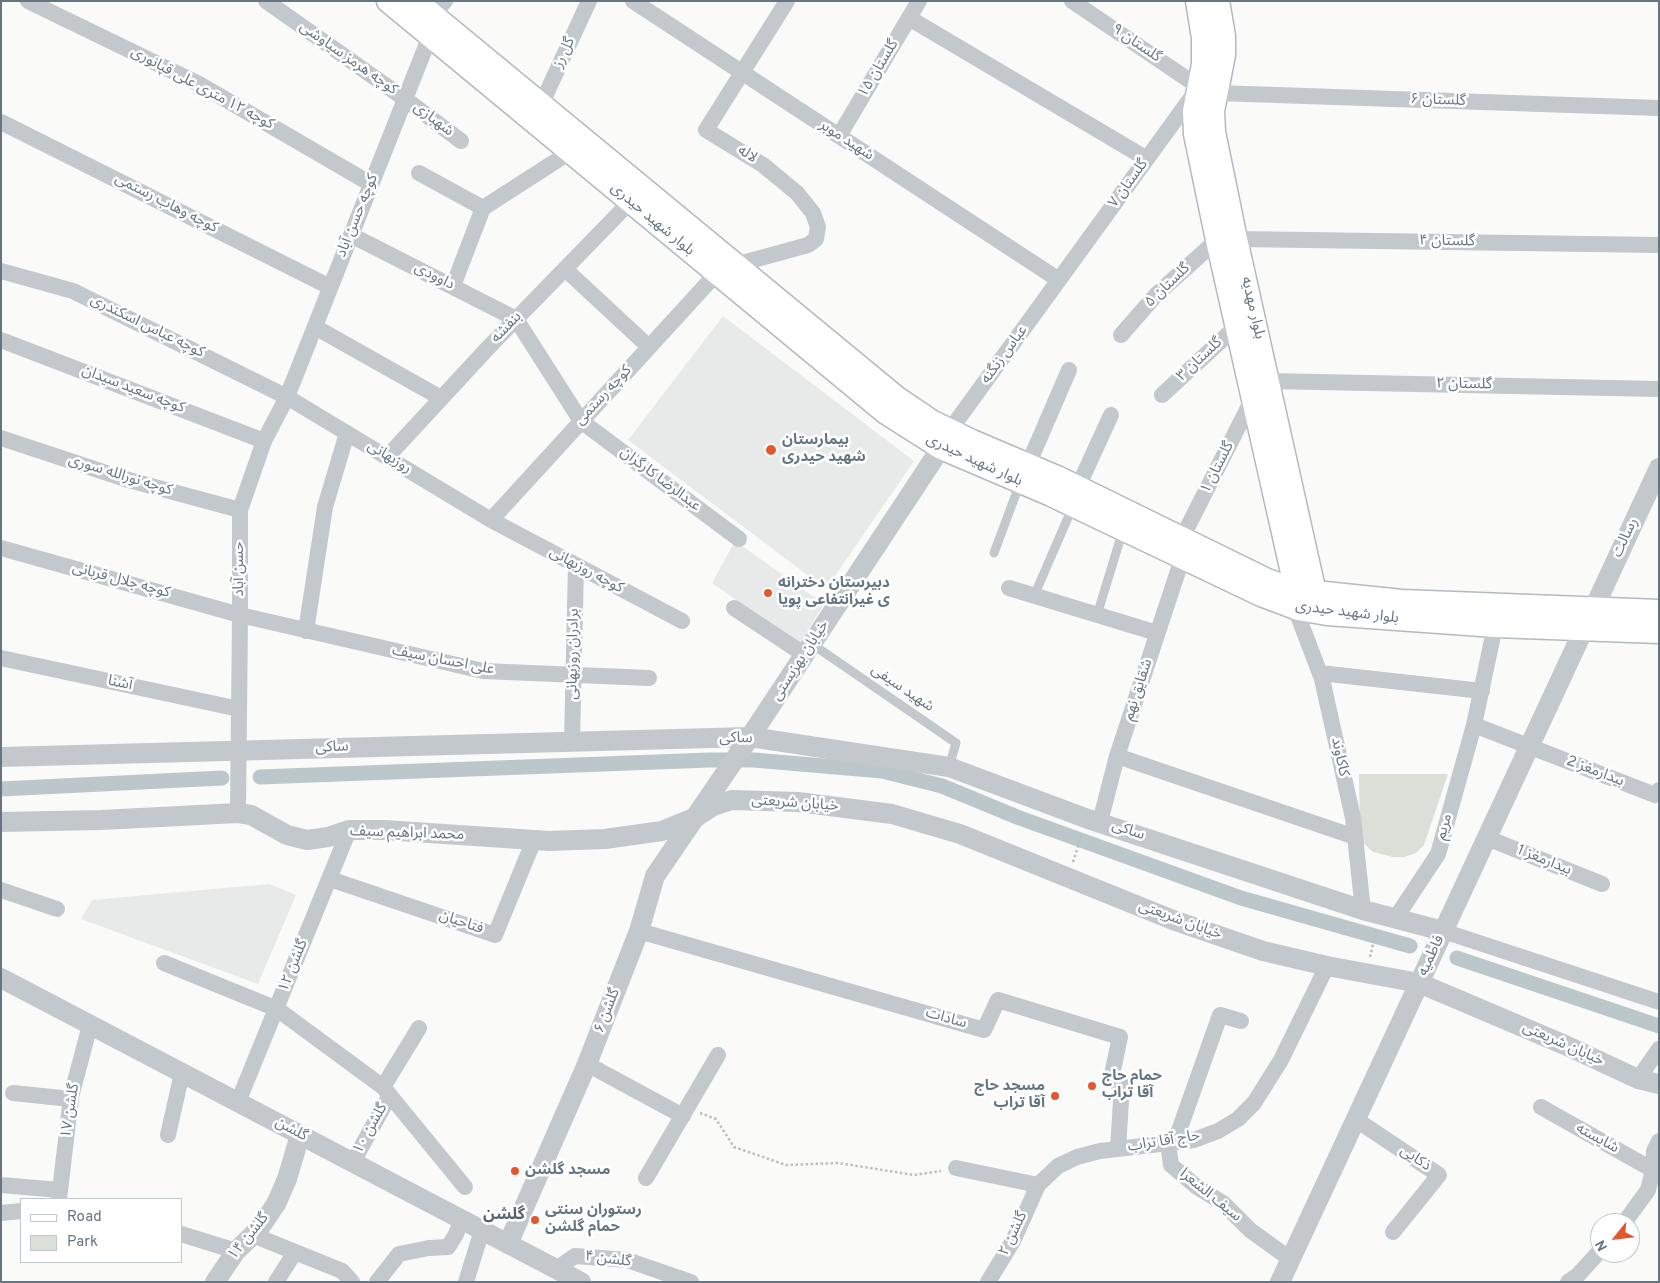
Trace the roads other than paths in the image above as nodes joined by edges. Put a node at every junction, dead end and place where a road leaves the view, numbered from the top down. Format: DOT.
graph roads {
  1 [pos="28,1"];
  2 [pos="266,1"];
  3 [pos="388,1"];
  4 [pos="589,1"];
  5 [pos="787,1"];
  6 [pos="919,1"];
  7 [pos="1072,1"];
  8 [pos="1197,1"];
  9 [pos="1218,1"];
  10 [pos="641,3"];
  11 [pos="433,15"];
  12 [pos="909,18"];
  13 [pos="743,73"];
  14 [pos="1208,90"];
  15 [pos="405,99"];
  16 [pos="541,105"];
  17 [pos="1659,108"];
  18 [pos="1,122"];
  19 [pos="839,136"];
  20 [pos="461,142"];
  21 [pos="570,152"];
  22 [pos="1147,159"];
  23 [pos="419,173"];
  24 [pos="371,184"];
  25 [pos="630,202"];
  26 [pos="483,208"];
  27 [pos="351,235"];
  28 [pos="1226,240"];
  29 [pos="1659,245"];
  30 [pos="565,269"];
  31 [pos="726,269"];
  32 [pos="1,271"];
  33 [pos="1060,280"];
  34 [pos="453,286"];
  35 [pos="330,287"];
  36 [pos="516,318"];
  37 [pos="315,326"];
  38 [pos="1237,326"];
  39 [pos="1121,334"];
  40 [pos="1,340"];
  41 [pos="649,347"];
  42 [pos="1068,370"];
  43 [pos="1269,381"];
  44 [pos="1659,390"];
  45 [pos="1162,395"];
  46 [pos="287,397"];
  47 [pos="441,398"];
  48 [pos="1254,398"];
  49 [pos="1111,415"];
  50 [pos="581,421"];
  51 [pos="347,433"];
  52 [pos="1,438"];
  53 [pos="946,439"];
  54 [pos="264,441"];
  55 [pos="387,457"];
  56 [pos="1659,468"];
  57 [pos="1024,474"];
  58 [pos="1076,497"];
  59 [pos="240,510"];
  60 [pos="491,520"];
  61 [pos="1123,530"];
  62 [pos="739,540"];
  63 [pos="1,548"];
  64 [pos="1182,548"];
  65 [pos="994,553"];
  66 [pos="576,565"];
  67 [pos="1009,588"];
  68 [pos="1034,596"];
  69 [pos="1307,601"];
  70 [pos="734,608"];
  71 [pos="1594,608"];
  72 [pos="1659,611"];
  73 [pos="240,615"];
  74 [pos="1097,615"];
  75 [pos="682,621"];
  76 [pos="1495,626"];
  77 [pos="1584,629"];
  78 [pos="306,631"];
  79 [pos="1659,632"];
  80 [pos="1157,634"];
  81 [pos="808,650"];
  82 [pos="1,658"];
  83 [pos="1320,673"];
  84 [pos="573,675"];
  85 [pos="649,678"];
  86 [pos="1482,691"];
  87 [pos="239,709"];
  88 [pos="1474,725"];
  89 [pos="572,742"];
  90 [pos="746,743"];
  91 [pos="1529,747"];
  92 [pos="238,751"];
  93 [pos="1118,756"];
  94 [pos="1,757"];
  95 [pos="949,767"];
  96 [pos="718,785"];
  97 [pos="1659,790"];
  98 [pos="238,813"];
  99 [pos="696,817"];
  100 [pos="1,822"];
  101 [pos="1092,825"];
  102 [pos="350,830"];
  103 [pos="1355,837"];
  104 [pos="1487,838"];
  105 [pos="534,840"];
  106 [pos="330,879"];
  107 [pos="1602,884"];
  108 [pos="1,890"];
  109 [pos="57,909"];
  110 [pos="1363,910"];
  111 [pos="1395,919"];
  112 [pos="639,930"];
  113 [pos="1443,931"];
  114 [pos="164,963"];
  115 [pos="1327,966"];
  116 [pos="1,978"];
  117 [pos="1419,983"];
  118 [pos="1659,1002"];
  119 [pos="276,1009"];
  120 [pos="1241,1020"];
  121 [pos="90,1025"];
  122 [pos="419,1028"];
  123 [pos="1659,1049"];
  124 [pos="718,1055"];
  125 [pos="587,1064"];
  126 [pos="182,1073"];
  127 [pos="1638,1079"];
  128 [pos="1659,1084"];
  129 [pos="386,1091"];
  130 [pos="12,1093"];
  131 [pos="71,1099"];
  132 [pos="238,1102"];
  133 [pos="1541,1107"];
  134 [pos="685,1112"];
  135 [pos="1355,1119"];
  136 [pos="168,1135"];
  137 [pos="300,1135"];
  138 [pos="1659,1141"];
  139 [pos="1171,1143"];
  140 [pos="1118,1149"];
  141 [pos="352,1162"];
  142 [pos="956,1168"];
  143 [pos="1656,1170"];
  144 [pos="646,1178"];
  145 [pos="1,1185"];
  146 [pos="1038,1185"];
  147 [pos="465,1187"];
  148 [pos="60,1195"];
  149 [pos="20,1211"];
  150 [pos="1,1212"];
  151 [pos="1631,1213"];
  152 [pos="462,1220"];
  153 [pos="482,1230"];
  154 [pos="1393,1232"];
  155 [pos="182,1234"];
  156 [pos="252,1236"];
  157 [pos="508,1244"];
  158 [pos="236,1251"];
  159 [pos="295,1252"];
  160 [pos="1290,1259"];
  161 [pos="1590,1262"];
  162 [pos="556,1269"];
  163 [pos="215,1282"];
  164 [pos="276,1282"];
  165 [pos="352,1282"];
  166 [pos="377,1282"];
  167 [pos="466,1282"];
  168 [pos="581,1282"];
  169 [pos="692,1282"];
  170 [pos="988,1282"];
  171 [pos="1280,1282"];
  172 [pos="1568,1282"];
  1 -- 24 [label="street, کوچه ۱۲ متری علی قپانوری"];
  2 -- 15 [label="street, کوچه هرمز سیاوشی"];
  3 -- 11 [label="main road, بلوار شهید حیدری"];
  4 -- 16 [label="street, گل رز"];
  5 -- 13 [label="street, لاله"];
  6 -- 12 [label="street, گلستان ۱۵"];
  7 -- 14 [label="street, گلستان ۹"];
  8 -- 14 [label="main road, بلوار مهدیه"];
  9 -- 14 [label="main road, بلوار مهدیه"];
  10 -- 13 [label="street, شهید موبر"];
  11 -- 15 [label="street, کوچه حسن آباد"];
  11 -- 16 [label="main road, بلوار شهید حیدری"];
  11 -- 21 [label="main road, بلوار شهید حیدری"];
  12 -- 19 [label="street, گلستان ۱۵"];
  12 -- 22 [label="street"];
  13 -- 19 [label="street, شهید موبر"];
  13 -- 31 [label="street, لاله"];
  14 -- 17 [label="street, گلستان ۶"];
  14 -- 22 [label="street, گلستان ۷"];
  14 -- 28 [label="main road, بلوار مهدیه"];
  15 -- 20 [label="street, شهبازی"];
  15 -- 24 [label="street, کوچه حسن آباد"];
  16 -- 31 [label="main road, بلوار شهید حیدری"];
  18 -- 35 [label="street, کوچه وهاب رستمی"];
  19 -- 33 [label="street, شهید موبر"];
  21 -- 25 [label="main road, بلوار شهید حیدری"];
  21 -- 26 [label="street"];
  22 -- 33 [label="street, گلستان ۷"];
  23 -- 26 [label="street"];
  24 -- 27 [label="street, کوچه حسن آباد"];
  25 -- 30 [label="street, بنفشه"];
  25 -- 31 [label="main road, بلوار شهید حیدری"];
  26 -- 34 [label="street"];
  27 -- 34 [label="street, داوودی"];
  27 -- 35 [label="street, کوچه حسن آباد"];
  28 -- 29 [label="street, گلستان ۴"];
  28 -- 38 [label="main road, بلوار مهدیه"];
  28 -- 39 [label="street, گلستان ۵"];
  28 -- 43 [label="main road, بلوار مهدیه"];
  30 -- 36 [label="street, بنفشه"];
  30 -- 41 [label="street"];
  31 -- 41 [label="street, کوچه رستمی"];
  31 -- 53 [label="main road, بلوار شهید حیدری"];
  32 -- 46 [label="street, کوچه عباس اسکندری"];
  33 -- 53 [label="street, عباس زنگنه"];
  34 -- 36 [label="street, داوودی"];
  35 -- 37 [label="street, کوچه حسن آباد"];
  36 -- 47 [label="street, بنفشه"];
  36 -- 50 [label="street"];
  37 -- 46 [label="street, کوچه حسن آباد"];
  37 -- 47 [label="street"];
  38 -- 45 [label="street, گلستان ۳"];
  38 -- 48 [label="main road, بلوار مهدیه"];
  40 -- 54 [label="street, کوچه سعید سیدان"];
  41 -- 50 [label="street, کوچه رستمی"];
  42 -- 57 [label="street"];
  43 -- 44 [label="street, گلستان ۲"];
  43 -- 69 [label="main road, بلوار مهدیه"];
  46 -- 51 [label="street, روزبهانی"];
  46 -- 54 [label="street, حسن آباد"];
  47 -- 55 [label="street, بنفشه"];
  48 -- 64 [label="street, گلستان ۱"];
  48 -- 69 [label="main road, بلوار مهدیه"];
  49 -- 58 [label="street"];
  50 -- 60 [label="street, کوچه رستمی"];
  50 -- 62 [label="street, عبدالرضا کارگران"];
  51 -- 55 [label="street, روزبهانی"];
  51 -- 78 [label="street"];
  52 -- 59 [label="street, کوچه نورالله سوری"];
  53 -- 57 [label="main road, بلوار شهید حیدری"];
  53 -- 81 [label="street, خیابان بهزیستی"];
  54 -- 59 [label="street, حسن آباد"];
  55 -- 60 [label="street, روزبهانی"];
  56 -- 71 [label="street, رسالت"];
  57 -- 58 [label="main road, بلوار شهید حیدری"];
  57 -- 65 [label="lane"];
  58 -- 61 [label="main road, بلوار شهید حیدری"];
  58 -- 64 [label="main road, بلوار شهید حیدری"];
  58 -- 68 [label="lane"];
  59 -- 73 [label="street, حسن آباد"];
  60 -- 66 [label="street, کوچه روزبهانی"];
  61 -- 64 [label="main road, بلوار شهید حیدری"];
  61 -- 74 [label="lane"];
  63 -- 73 [label="street, کوچه جلال قربانی"];
  64 -- 69 [label="main road, بلوار شهید حیدری"];
  64 -- 80 [label="street, شقایق نهم"];
  66 -- 75 [label="street, کوچه روزبهانی"];
  66 -- 84 [label="street, برادران روزبهانی"];
  67 -- 68 [label="street"];
  68 -- 74 [label="street"];
  69 -- 71 [label="main road, بلوار شهید حیدری"];
  69 -- 76 [label="main road, بلوار شهید حیدری"];
  69 -- 83 [label="street, کاکاوند"];
  70 -- 81 [label="street"];
  71 -- 72 [label="main road, بلوار شهید حیدری"];
  71 -- 77 [label="main road"];
  73 -- 78 [label="street, علی احسان سیف"];
  73 -- 87 [label="street, حسن آباد"];
  74 -- 80 [label="street"];
  76 -- 77 [label="main road, بلوار شهید حیدری"];
  76 -- 86 [label="street, مریم"];
  77 -- 79 [label="main road, بلوار شهید حیدری"];
  77 -- 91 [label="street, فاطمیه"];
  78 -- 84 [label="street, علی احسان سیف"];
  80 -- 93 [label="street, شقایق نهم"];
  81 -- 90 [label="street, خیابان بهزیستی"];
  81 -- 95 [label="lane, شهید سیفی"];
  82 -- 87 [label="street, آشنا"];
  83 -- 86 [label="street"];
  83 -- 103 [label="street, کاکاوند"];
  84 -- 85 [label="street, علی احسان سیف"];
  84 -- 89 [label="street, برادران روزبهانی"];
  86 -- 88 [label="street, مریم"];
  87 -- 92 [label="street, حسن آباد"];
  88 -- 91 [label="street"];
  88 -- 111 [label="street, مریم"];
  89 -- 90 [label="street, ساکی"];
  89 -- 92 [label="street, ساکی"];
  90 -- 95 [label="street, ساکی"];
  90 -- 96 [label="street, خیابان بهزیستی"];
  91 -- 97 [label="street, بیدارمغز 2"];
  91 -- 104 [label="street, فاطمیه"];
  92 -- 94 [label="street, ساکی"];
  92 -- 98 [label="street, حسن آباد"];
  93 -- 101 [label="street, شقایق نهم"];
  93 -- 103 [label="street"];
  95 -- 101 [label="street, ساکی"];
  96 -- 99 [label="street, گلشن ۶"];
  98 -- 100 [label="street, محمد ابراهیم سیف"];
  98 -- 102 [label="street, محمد ابراهیم سیف"];
  99 -- 105 [label="street, محمد ابراهیم سیف"];
  99 -- 112 [label="street, گلشن ۶"];
  99 -- 115 [label="street, خیابان شریعتی"];
  101 -- 110 [label="street, ساکی"];
  102 -- 105 [label="street, محمد ابراهیم سیف"];
  102 -- 106 [label="street, گلشن ۱۲"];
  103 -- 110 [label="street, کاکاوند"];
  104 -- 107 [label="street, بیدارمغز 1"];
  104 -- 113 [label="street, فاطمیه"];
  105 -- 106 [label="street, فتاحیان"];
  106 -- 119 [label="street, گلشن ۱۲"];
  108 -- 109 [label="street"];
  110 -- 111 [label="street, ساکی"];
  111 -- 113 [label="street, ساکی"];
  112 -- 125 [label="street, گلشن ۶"];
  112 -- 140 [label="street, سادات"];
  113 -- 117 [label="street, فاطمیه"];
  113 -- 118 [label="street"];
  114 -- 119 [label="street"];
  115 -- 117 [label="street, خیابان شریعتی"];
  115 -- 139 [label="street, حاج آقا تراب"];
  116 -- 121 [label="street, گلشن"];
  117 -- 127 [label="street, خیابان شریعتی"];
  117 -- 135 [label="street, فاطمیه"];
  119 -- 129 [label="street"];
  119 -- 132 [label="street, گلشن ۱۲"];
  120 -- 139 [label="street"];
  121 -- 126 [label="street, گلشن"];
  121 -- 131 [label="street, گلشن ۱۷"];
  122 -- 129 [label="street, گلشن ۱۰"];
  123 -- 127 [label="street"];
  124 -- 134 [label="street"];
  125 -- 134 [label="street"];
  125 -- 157 [label="street, گلشن ۶"];
  126 -- 132 [label="street, گلشن"];
  126 -- 136 [label="street"];
  127 -- 128 [label="street, خیابان شریعتی"];
  129 -- 141 [label="street, گلشن ۱۰"];
  129 -- 147 [label="street"];
  130 -- 131 [label="street"];
  131 -- 148 [label="street, گلشن ۱۷"];
  132 -- 137 [label="street, گلشن"];
  133 -- 143 [label="street, شایسته"];
  134 -- 144 [label="street"];
  135 -- 154 [label="street, ذکایی"];
  135 -- 160 [label="street, فاطمیه"];
  137 -- 141 [label="street, گلشن"];
  137 -- 156 [label="street, گلشن ۱۴"];
  138 -- 143 [label="street"];
  139 -- 140 [label="street, حاج آقا تراب"];
  139 -- 160 [label="street, سیف الشعرا"];
  140 -- 146 [label="street, حاج آقا تراب"];
  141 -- 152 [label="street, گلشن"];
  142 -- 146 [label="street"];
  143 -- 151 [label="street"];
  145 -- 148 [label="street"];
  146 -- 170 [label="street, گلشن ۲"];
  149 -- 150 [label="street"];
  152 -- 153 [label="street, گلشن"];
  152 -- 166 [label="street"];
  153 -- 157 [label="street, گلشن"];
  153 -- 167 [label="street"];
  155 -- 158 [label="street"];
  156 -- 158 [label="street, گلشن ۱۴"];
  156 -- 159 [label="street"];
  157 -- 162 [label="street, گلشن"];
  158 -- 163 [label="street, گلشن ۱۴"];
  159 -- 164 [label="street"];
  159 -- 165 [label="street"];
  160 -- 171 [label="street, فاطمیه"];
  161 -- 172 [label="street"];
  162 -- 168 [label="street, گلشن"];
  162 -- 169 [label="street, گلشن ۴"];
}
